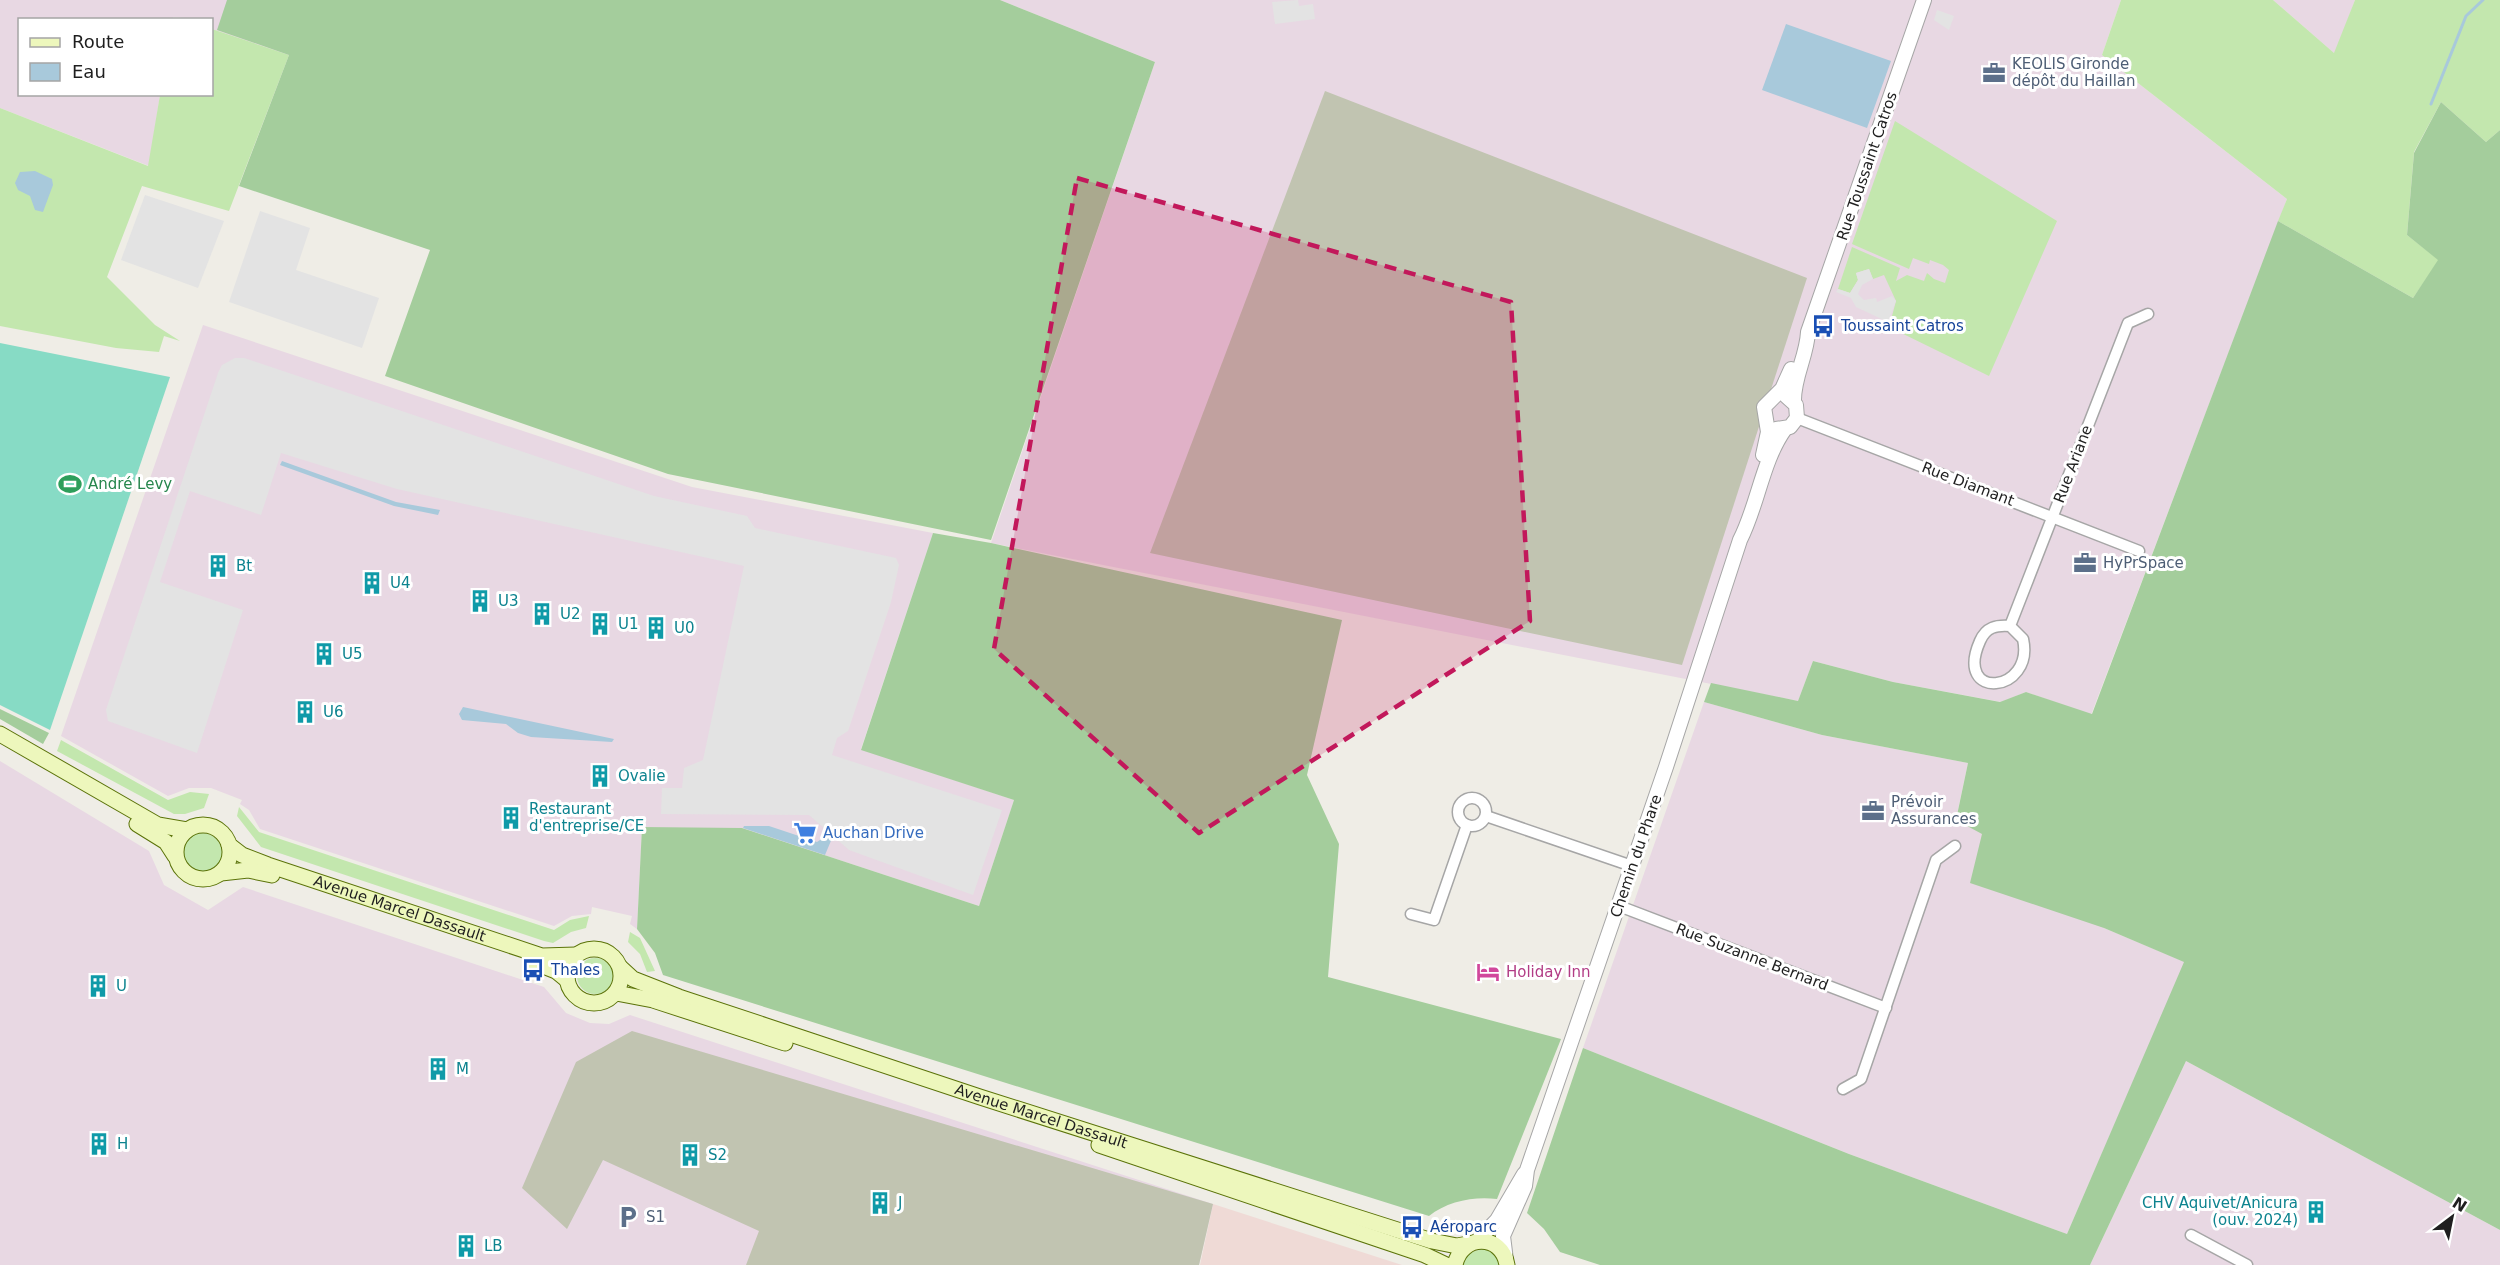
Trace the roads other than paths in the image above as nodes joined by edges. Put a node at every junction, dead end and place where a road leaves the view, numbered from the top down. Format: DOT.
graph roads {
  1 [pos="1924,0"];
  2 [pos="2148,314"];
  3 [pos="1808,332"];
  4 [pos="1775,396"];
  5 [pos="1794,402"];
  6 [pos="1797,418"];
  7 [pos="1766,422"];
  8 [pos="1785,429"];
  9 [pos="2052,517"];
  10 [pos="1740,540"];
  11 [pos="2139,551"];
  12 [pos="2010,626"];
  13 [pos="0,734"];
  14 [pos="0,745"];
  15 [pos="1486,816"];
  16 [pos="1467,825"];
  17 [pos="187,830"];
  18 [pos="229,845"];
  19 [pos="1955,846"];
  20 [pos="176,856"];
  21 [pos="1632,866"];
  22 [pos="221,873"];
  23 [pos="1618,906"];
  24 [pos="1411,914"];
  25 [pos="576,955"];
  26 [pos="621,968"];
  27 [pos="567,981"];
  28 [pos="616,993"];
  29 [pos="1886,1008"];
  30 [pos="1844,1089"];
  31 [pos="1527,1170"];
  32 [pos="2191,1235"];
  33 [pos="1473,1242"];
  34 [pos="1508,1263"];
  35 [pos="1446,1265"];
  36 [pos="1455,1265"];
  37 [pos="2247,1265"];
  1 -- 3 [label="street, Rue Toussaint Catros"];
  2 -- 9 [label="street, Rue Ariane"];
  3 -- 4 [label="street, Rue Toussaint Catros"];
  3 -- 5 [label="street, Rue Toussaint Catros"];
  4 -- 5 [label="street"];
  4 -- 7 [label="street"];
  5 -- 6 [label="street"];
  6 -- 8 [label="street"];
  6 -- 9 [label="street, Rue Diamant"];
  7 -- 8 [label="street"];
  7 -- 10 [label="street, Chemin du Phare"];
  8 -- 10 [label="street, Chemin du Phare"];
  9 -- 11 [label="street, Rue Diamant"];
  9 -- 12 [label="street, Rue Ariane"];
  10 -- 21 [label="street, Chemin du Phare"];
  12 -- 12 [label="street"];
  13 -- 17 [label="main road"];
  14 -- 20 [label="main road"];
  15 -- 16 [label="street"];
  15 -- 16 [label="street"];
  15 -- 21 [label="street"];
  16 -- 24 [label="street"];
  17 -- 18 [label="main road"];
  17 -- 20 [label="main road"];
  18 -- 22 [label="main road"];
  18 -- 25 [label="main road, Avenue Marcel Dassault"];
  19 -- 29 [label="street"];
  20 -- 22 [label="main road"];
  21 -- 23 [label="street, Chemin du Phare"];
  22 -- 27 [label="main road, Avenue Marcel Dassault"];
  23 -- 29 [label="street, Rue Suzanne Bernard"];
  23 -- 31 [label="street, Chemin du Phare"];
  25 -- 26 [label="main road"];
  25 -- 27 [label="main road"];
  26 -- 28 [label="main road"];
  26 -- 33 [label="main road, Avenue Marcel Dassault"];
  27 -- 28 [label="main road"];
  28 -- 35 [label="main road, Avenue Marcel Dassault"];
  29 -- 30 [label="street"];
  31 -- 33 [label="street, Chemin du Phare"];
  31 -- 34 [label="street, Chemin du Phare"];
  32 -- 37 [label="street"];
  33 -- 34 [label="main road"];
  33 -- 36 [label="main road"];
}
